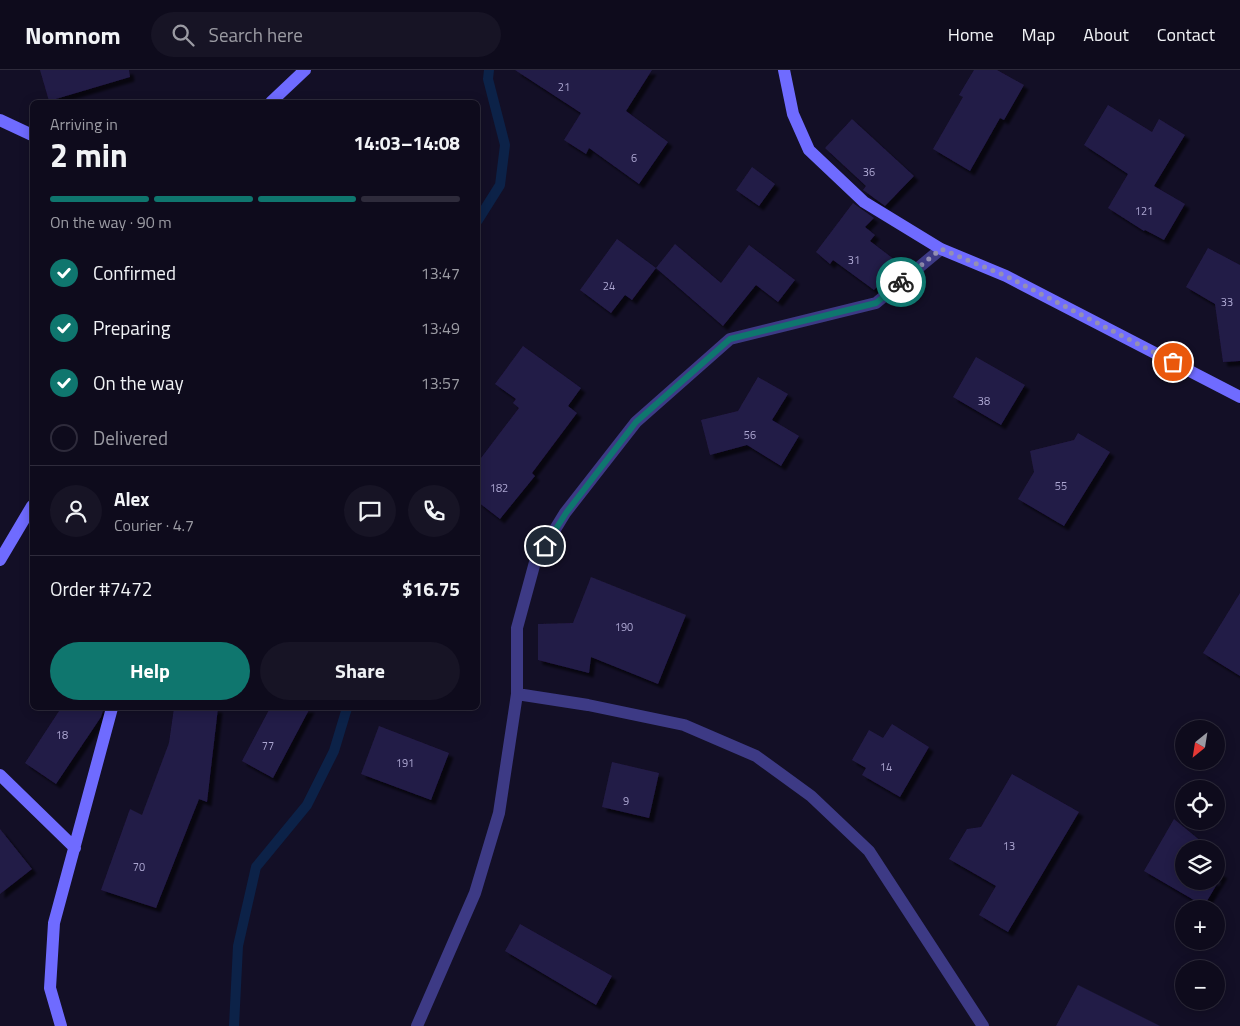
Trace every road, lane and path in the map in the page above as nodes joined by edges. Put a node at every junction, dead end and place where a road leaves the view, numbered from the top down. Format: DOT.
graph roads {
  1 [pos="305,70"];
  2 [pos="784,70"];
  3 [pos="273,100"];
  4 [pos="0,120"];
  5 [pos="30,134"];
  6 [pos="941,249"];
  7 [pos="1240,397"];
  8 [pos="30,509"];
  9 [pos="0,560"];
  10 [pos="517,694"];
  11 [pos="111,710"];
  12 [pos="0,774"];
  13 [pos="75,848"];
  14 [pos="60,1026"];
  15 [pos="417,1026"];
  16 [pos="983,1026"];
  1 -- 3 [label="street"];
  2 -- 6 [label="street"];
  4 -- 5 [label="street"];
  6 -- 7 [label="street"];
  6 -- 10 [label="street"];
  8 -- 9 [label="street"];
  10 -- 15 [label="street"];
  10 -- 16 [label="street"];
  11 -- 13 [label="street"];
  12 -- 13 [label="street"];
  13 -- 14 [label="street"];
}
